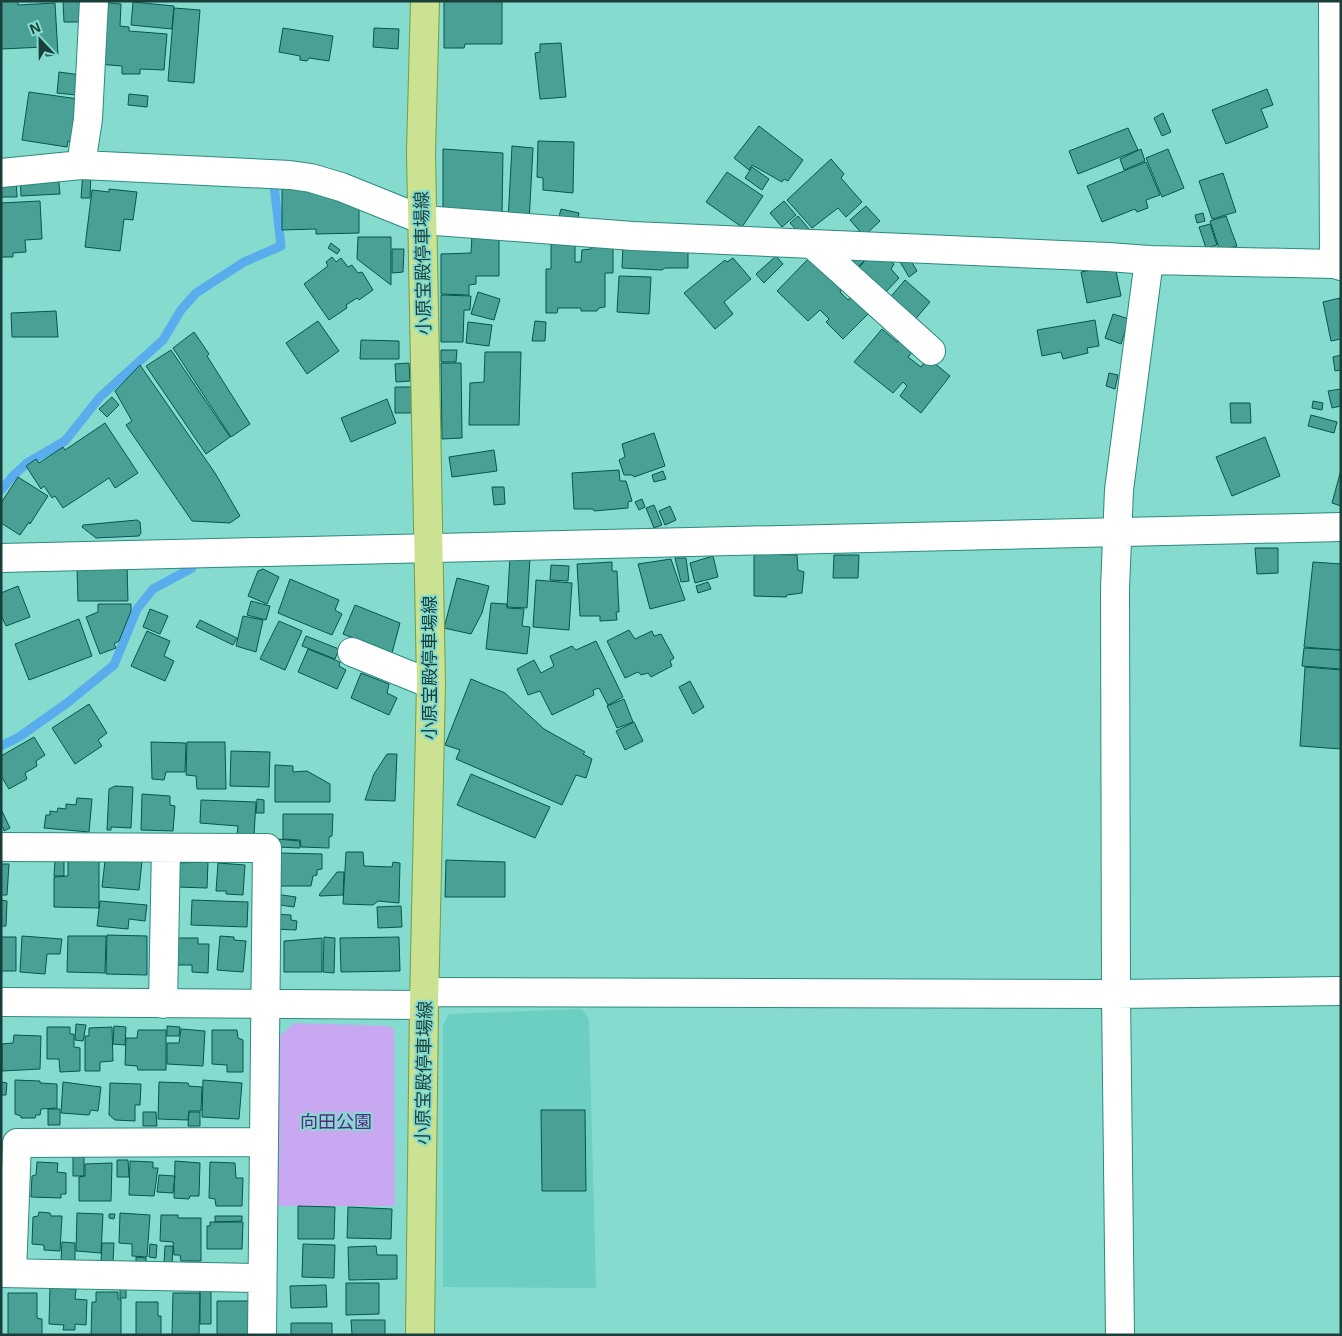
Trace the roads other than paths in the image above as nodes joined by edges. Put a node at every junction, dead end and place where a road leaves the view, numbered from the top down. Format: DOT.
graph roads {
  1 [pos="94,1"];
  2 [pos="425,1"];
  3 [pos="1333,1"];
  4 [pos="80,165"];
  5 [pos="1,172"];
  6 [pos="422,220"];
  7 [pos="812,244"];
  8 [pos="1149,260"];
  9 [pos="1337,265"];
  10 [pos="931,351"];
  11 [pos="1341,527"];
  12 [pos="1116,532"];
  13 [pos="428,547"];
  14 [pos="1,558"];
  15 [pos="352,652"];
  16 [pos="431,684"];
  17 [pos="1,847"];
  18 [pos="166,848"];
  19 [pos="1341,991"];
  20 [pos="1116,994"];
  21 [pos="425,999"];
  22 [pos="1,1002"];
  23 [pos="163,1004"];
  24 [pos="265,1005"];
  25 [pos="264,1142"];
  26 [pos="7,1274"];
  27 [pos="261,1278"];
  28 [pos="262,1335"];
  29 [pos="420,1335"];
  30 [pos="1120,1335"];
  1 -- 4 [label="street"];
  2 -- 6 [label="main road, 小原宝殿停車場線"];
  3 -- 9 [label="street"];
  4 -- 5 [label="street"];
  4 -- 6 [label="street"];
  6 -- 7 [label="street"];
  6 -- 13 [label="main road, 小原宝殿停車場線"];
  7 -- 8 [label="street"];
  7 -- 10 [label="street"];
  8 -- 9 [label="street"];
  8 -- 12 [label="street"];
  11 -- 12 [label="street"];
  12 -- 13 [label="street"];
  12 -- 20 [label="street"];
  13 -- 14 [label="street"];
  13 -- 16 [label="main road, 小原宝殿停車場線"];
  15 -- 16 [label="street"];
  16 -- 21 [label="main road, 小原宝殿停車場線"];
  17 -- 18 [label="street"];
  18 -- 23 [label="street"];
  18 -- 24 [label="street"];
  19 -- 20 [label="street"];
  20 -- 21 [label="street"];
  20 -- 30 [label="street"];
  21 -- 24 [label="street"];
  21 -- 29 [label="main road, 小原宝殿停車場線"];
  22 -- 23 [label="street"];
  23 -- 24 [label="street"];
  24 -- 25 [label="street"];
  25 -- 26 [label="street"];
  25 -- 27 [label="street"];
  26 -- 27 [label="street"];
  27 -- 28 [label="street"];
}
